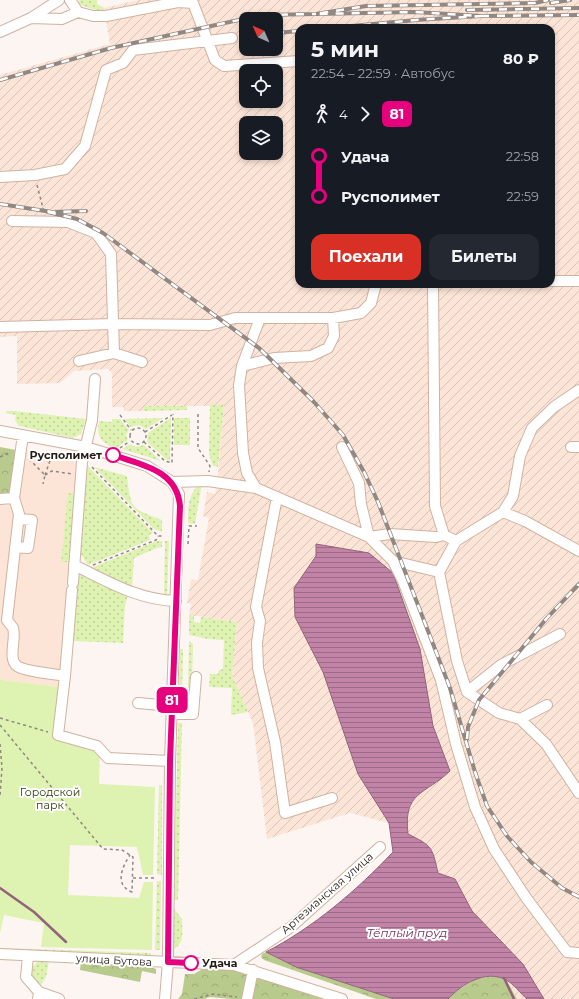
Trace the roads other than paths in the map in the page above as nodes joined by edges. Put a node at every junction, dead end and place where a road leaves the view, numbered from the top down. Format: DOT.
graph roads {
  1 [pos="59,0"];
  2 [pos="70,0"];
  3 [pos="78,12"];
  4 [pos="31,18"];
  5 [pos="0,32"];
  6 [pos="232,38"];
  7 [pos="207,40"];
  8 [pos="295,61"];
  9 [pos="0,177"];
  10 [pos="12,220"];
  11 [pos="555,281"];
  12 [pos="579,281"];
  13 [pos="375,288"];
  14 [pos="433,288"];
  15 [pos="260,318"];
  16 [pos="333,318"];
  17 [pos="114,324"];
  18 [pos="0,327"];
  19 [pos="114,353"];
  20 [pos="79,361"];
  21 [pos="142,362"];
  22 [pos="242,366"];
  23 [pos="95,380"];
  24 [pos="579,390"];
  25 [pos="0,431"];
  26 [pos="23,435"];
  27 [pos="86,447"];
  28 [pos="342,447"];
  29 [pos="172,482"];
  30 [pos="256,488"];
  31 [pos="277,497"];
  32 [pos="14,498"];
  33 [pos="0,499"];
  34 [pos="504,512"];
  35 [pos="444,535"];
  36 [pos="369,537"];
  37 [pos="456,541"];
  38 [pos="579,551"];
  39 [pos="393,561"];
  40 [pos="74,565"];
  41 [pos="439,572"];
  42 [pos="176,601"];
  43 [pos="560,634"];
  44 [pos="65,676"];
  45 [pos="196,677"];
  46 [pos="467,692"];
  47 [pos="138,703"];
  48 [pos="546,705"];
  49 [pos="172,710"];
  50 [pos="520,718"];
  51 [pos="170,761"];
  52 [pos="579,793"];
  53 [pos="332,798"];
  54 [pos="380,847"];
  55 [pos="579,953"];
  56 [pos="0,954"];
  57 [pos="28,956"];
  58 [pos="168,962"];
  59 [pos="234,965"];
  60 [pos="253,970"];
  61 [pos="39,995"];
  62 [pos="243,998"];
  63 [pos="58,999"];
  64 [pos="165,999"];
  65 [pos="342,999"];
  1 -- 4 [label="street"];
  2 -- 3 [label="street"];
  3 -- 4 [label="street"];
  3 -- 7 [label="street"];
  4 -- 5 [label="street"];
  6 -- 7 [label="street"];
  7 -- 8 [label="street"];
  7 -- 9 [label="street"];
  10 -- 17 [label="street"];
  11 -- 12 [label="street"];
  13 -- 16 [label="street"];
  14 -- 35 [label="street"];
  15 -- 16 [label="street"];
  15 -- 17 [label="street"];
  15 -- 22 [label="street"];
  16 -- 22 [label="street"];
  17 -- 18 [label="street"];
  17 -- 19 [label="street"];
  19 -- 20 [label="street"];
  19 -- 21 [label="street"];
  22 -- 30 [label="street"];
  23 -- 27 [label="street"];
  24 -- 34 [label="street"];
  25 -- 26 [label="street"];
  26 -- 27 [label="street"];
  26 -- 32 [label="street"];
  27 -- 29 [label="street"];
  27 -- 40 [label="street"];
  28 -- 36 [label="street"];
  29 -- 30 [label="street"];
  29 -- 42 [label="street"];
  30 -- 31 [label="street"];
  31 -- 36 [label="street"];
  31 -- 53 [label="street"];
  32 -- 33 [label="street"];
  32 -- 44 [label="street"];
  34 -- 37 [label="street"];
  34 -- 38 [label="street"];
  35 -- 36 [label="street"];
  35 -- 37 [label="street"];
  36 -- 39 [label="street"];
  37 -- 41 [label="street"];
  39 -- 41 [label="street"];
  39 -- 55 [label="street"];
  40 -- 42 [label="street"];
  40 -- 44 [label="street"];
  41 -- 46 [label="street"];
  42 -- 49 [label="street"];
  43 -- 46 [label="street"];
  44 -- 51 [label="street"];
  45 -- 49 [label="street"];
  46 -- 50 [label="street"];
  47 -- 49 [label="street"];
  48 -- 50 [label="street"];
  49 -- 51 [label="street"];
  50 -- 52 [label="street"];
  51 -- 58 [label="street"];
  54 -- 59 [label="street, Артезианская улица"];
  56 -- 57 [label="street, улица Бутова"];
  57 -- 58 [label="street, улица Бутова"];
  57 -- 61 [label="street"];
  58 -- 59 [label="street, улица Бутова"];
  58 -- 64 [label="street"];
  59 -- 60 [label="street, улица Бутова"];
  60 -- 62 [label="street"];
  60 -- 65 [label="street, улица Бутова"];
  61 -- 63 [label="street"];
}
